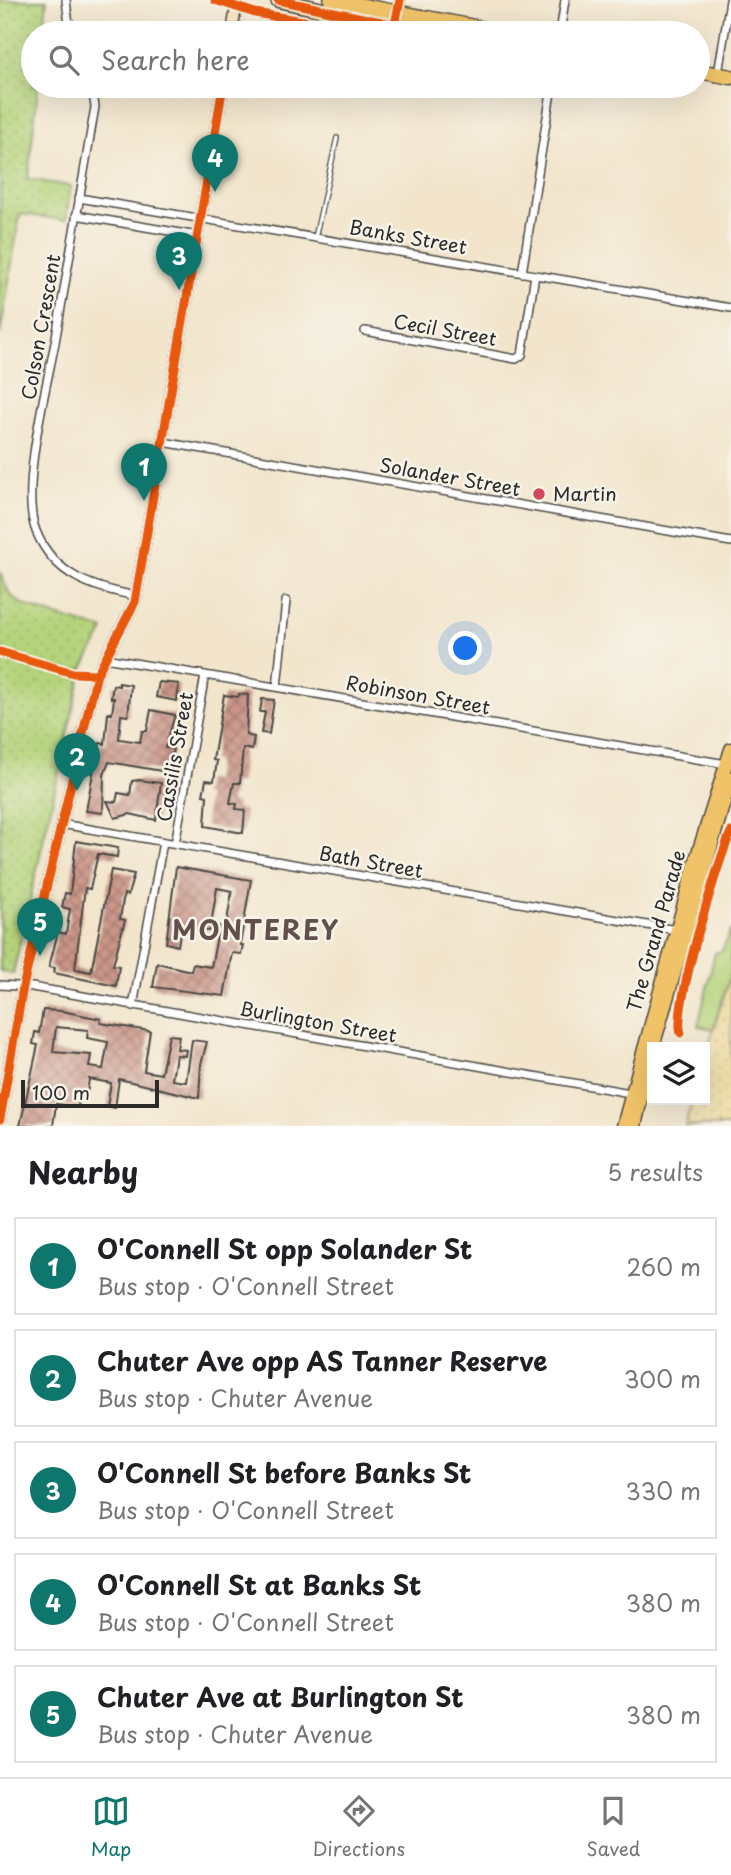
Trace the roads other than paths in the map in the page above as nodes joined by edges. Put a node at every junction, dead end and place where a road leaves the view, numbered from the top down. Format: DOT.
graph roads {
  1 [pos="66,0"];
  2 [pos="237,0"];
  3 [pos="278,0"];
  4 [pos="331,0"];
  5 [pos="565,0"];
  6 [pos="730,0"];
  7 [pos="397,13"];
  8 [pos="69,21"];
  9 [pos="234,21"];
  10 [pos="418,21"];
  11 [pos="441,21"];
  12 [pos="562,21"];
  13 [pos="724,76"];
  14 [pos="94,98"];
  15 [pos="221,98"];
  16 [pos="550,98"];
  17 [pos="337,138"];
  18 [pos="79,198"];
  19 [pos="76,215"];
  20 [pos="201,218"];
  21 [pos="198,236"];
  22 [pos="315,238"];
  23 [pos="522,273"];
  24 [pos="535,275"];
  25 [pos="731,308"];
  26 [pos="365,331"];
  27 [pos="163,442"];
  28 [pos="731,542"];
  29 [pos="137,596"];
  30 [pos="286,601"];
  31 [pos="105,658"];
  32 [pos="205,675"];
  33 [pos="277,687"];
  34 [pos="731,749"];
  35 [pos="726,764"];
  36 [pos="731,778"];
  37 [pos="61,824"];
  38 [pos="163,842"];
  39 [pos="175,844"];
  40 [pos="676,930"];
  41 [pos="0,985"];
  42 [pos="23,987"];
  43 [pos="133,1006"];
  44 [pos="655,1042"];
  45 [pos="647,1074"];
  46 [pos="630,1093"];
  47 [pos="0,1119"];
  48 [pos="623,1126"];
  49 [pos="635,1126"];
  1 -- 8 [label="street"];
  2 -- 9 [label="main road"];
  3 -- 7 [label="highway"];
  4 -- 7 [label="highway"];
  5 -- 12 [label="street"];
  6 -- 13 [label="street"];
  7 -- 10 [label="highway"];
  7 -- 11 [label="highway"];
  14 -- 18 [label="street, Colson Crescent"];
  15 -- 20 [label="main road"];
  16 -- 23 [label="street"];
  17 -- 22 [label="lane"];
  18 -- 19 [label="street, Colson Crescent"];
  18 -- 20 [label="street, Banks Street"];
  19 -- 21 [label="street"];
  19 -- 29 [label="street, Colson Crescent"];
  20 -- 21 [label="main road"];
  20 -- 22 [label="street, Banks Street"];
  21 -- 27 [label="main road"];
  22 -- 23 [label="street, Banks Street"];
  23 -- 24 [label="street, Banks Street"];
  24 -- 25 [label="street, Banks Street"];
  24 -- 26 [label="street, Cecil Street"];
  27 -- 28 [label="street, Solander Street"];
  27 -- 29 [label="main road"];
  29 -- 31 [label="main road"];
  30 -- 33 [label="street"];
  31 -- 32 [label="street, Robinson Street"];
  31 -- 37 [label="main road"];
  32 -- 33 [label="street, Robinson Street"];
  32 -- 39 [label="street, Cassilis Street"];
  33 -- 35 [label="street, Robinson Street"];
  34 -- 35 [label="main road, The Grand Parade"];
  35 -- 40 [label="main road, The Grand Parade"];
  36 -- 44 [label="main road, The Grand Parade"];
  37 -- 38 [label="street, Bath Street"];
  37 -- 42 [label="main road"];
  38 -- 39 [label="street, Bath Street"];
  38 -- 43 [label="street, Cassilis Street"];
  39 -- 40 [label="street, Bath Street"];
  40 -- 46 [label="main road, The Grand Parade"];
  41 -- 42 [label="street, Burlington Street"];
  42 -- 43 [label="street, Burlington Street"];
  42 -- 47 [label="main road"];
  43 -- 46 [label="street, Burlington Street"];
  45 -- 49 [label="main road, The Grand Parade"];
  46 -- 48 [label="main road, The Grand Parade"];
}
